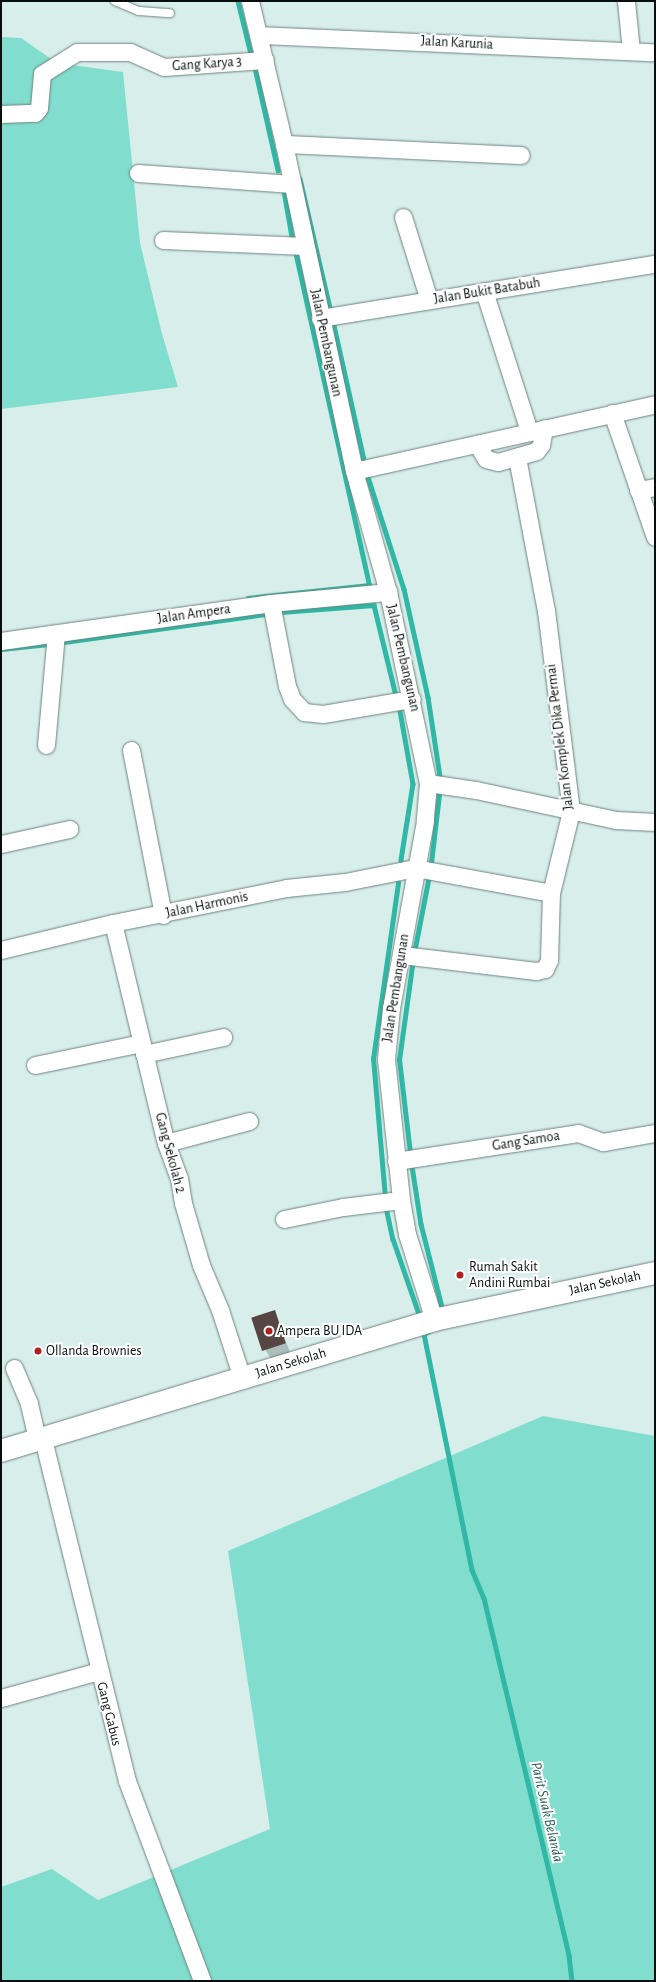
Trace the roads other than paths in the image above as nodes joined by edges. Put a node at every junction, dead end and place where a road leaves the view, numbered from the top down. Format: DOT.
graph roads {
  1 [pos="115,1"];
  2 [pos="250,1"];
  3 [pos="626,1"];
  4 [pos="170,13"];
  5 [pos="261,35"];
  6 [pos="631,51"];
  7 [pos="655,52"];
  8 [pos="265,60"];
  9 [pos="1,114"];
  10 [pos="289,144"];
  11 [pos="521,154"];
  12 [pos="138,173"];
  13 [pos="292,184"];
  14 [pos="403,216"];
  15 [pos="163,240"];
  16 [pos="305,246"];
  17 [pos="655,264"];
  18 [pos="484,292"];
  19 [pos="429,300"];
  20 [pos="320,318"];
  21 [pos="655,404"];
  22 [pos="612,413"];
  23 [pos="537,430"];
  24 [pos="476,444"];
  25 [pos="517,457"];
  26 [pos="354,471"];
  27 [pos="655,487"];
  28 [pos="638,490"];
  29 [pos="655,537"];
  30 [pos="388,592"];
  31 [pos="271,603"];
  32 [pos="56,633"];
  33 [pos="1,640"];
  34 [pos="412,700"];
  35 [pos="46,745"];
  36 [pos="131,750"];
  37 [pos="428,782"];
  38 [pos="571,812"];
  39 [pos="655,822"];
  40 [pos="69,829"];
  41 [pos="1,844"];
  42 [pos="415,868"];
  43 [pos="552,893"];
  44 [pos="163,915"];
  45 [pos="113,923"];
  46 [pos="1,950"];
  47 [pos="402,954"];
  48 [pos="223,1037"];
  49 [pos="143,1048"];
  50 [pos="35,1065"];
  51 [pos="249,1121"];
  52 [pos="655,1132"];
  53 [pos="166,1143"];
  54 [pos="396,1161"];
  55 [pos="401,1200"];
  56 [pos="284,1219"];
  57 [pos="655,1273"];
  58 [pos="434,1320"];
  59 [pos="14,1368"];
  60 [pos="242,1378"];
  61 [pos="40,1439"];
  62 [pos="1,1451"];
  63 [pos="98,1671"];
  64 [pos="1,1698"];
  65 [pos="202,1981"];
  1 -- 4 [label="lane"];
  2 -- 5 [label="street, Jalan Pembangunan"];
  3 -- 6 [label="street"];
  5 -- 6 [label="street, Jalan Karunia"];
  5 -- 8 [label="street, Jalan Pembangunan"];
  6 -- 7 [label="street, Jalan Karunia"];
  8 -- 9 [label="street, Gang Karya 3"];
  8 -- 10 [label="street, Jalan Pembangunan"];
  10 -- 11 [label="street"];
  10 -- 13 [label="street, Jalan Pembangunan"];
  12 -- 13 [label="street"];
  13 -- 16 [label="street, Jalan Pembangunan"];
  14 -- 19 [label="street"];
  15 -- 16 [label="street"];
  16 -- 20 [label="street, Jalan Pembangunan"];
  17 -- 18 [label="street, Jalan Bukit Batabuh"];
  18 -- 19 [label="street, Jalan Bukit Batabuh"];
  18 -- 23 [label="street"];
  19 -- 20 [label="street, Jalan Bukit Batabuh"];
  20 -- 26 [label="street, Jalan Pembangunan"];
  21 -- 22 [label="street"];
  22 -- 23 [label="street"];
  22 -- 28 [label="street"];
  23 -- 24 [label="street"];
  23 -- 25 [label="street"];
  24 -- 25 [label="street"];
  24 -- 26 [label="street"];
  25 -- 38 [label="street, Jalan Komplek Dika Permai"];
  26 -- 30 [label="street, Jalan Pembangunan"];
  27 -- 28 [label="street"];
  28 -- 29 [label="street"];
  30 -- 31 [label="street, Jalan Ampera"];
  30 -- 34 [label="street, Jalan Pembangunan"];
  31 -- 32 [label="street, Jalan Ampera"];
  31 -- 34 [label="street"];
  32 -- 33 [label="street, Jalan Ampera"];
  32 -- 35 [label="street"];
  34 -- 37 [label="street, Jalan Pembangunan"];
  36 -- 44 [label="street"];
  37 -- 38 [label="street"];
  37 -- 42 [label="street, Jalan Pembangunan"];
  38 -- 39 [label="street"];
  38 -- 43 [label="street, Jalan Komplek Dika Permai"];
  40 -- 41 [label="street"];
  42 -- 43 [label="street"];
  42 -- 44 [label="street, Jalan Harmonis"];
  42 -- 47 [label="street, Jalan Pembangunan"];
  43 -- 47 [label="street, Jalan Komplek Dika Permai"];
  44 -- 45 [label="street, Jalan Harmonis"];
  45 -- 46 [label="street, Jalan Harmonis"];
  45 -- 49 [label="street, Gang Sekolah 2"];
  47 -- 54 [label="street, Jalan Pembangunan"];
  48 -- 49 [label="street"];
  49 -- 50 [label="street"];
  49 -- 53 [label="street, Gang Sekolah 2"];
  51 -- 53 [label="street"];
  52 -- 54 [label="street, Gang Samoa"];
  53 -- 60 [label="street, Gang Sekolah 2"];
  54 -- 55 [label="street, Jalan Pembangunan"];
  55 -- 56 [label="street"];
  55 -- 58 [label="street, Jalan Pembangunan"];
  57 -- 58 [label="street, Jalan Sekolah"];
  58 -- 60 [label="street, Jalan Sekolah"];
  59 -- 61 [label="street, Gang Gabus"];
  60 -- 61 [label="street, Jalan Sekolah"];
  61 -- 62 [label="street, Jalan Sekolah"];
  61 -- 63 [label="street, Gang Gabus"];
  63 -- 64 [label="street"];
  63 -- 65 [label="street, Gang Gabus"];
}
